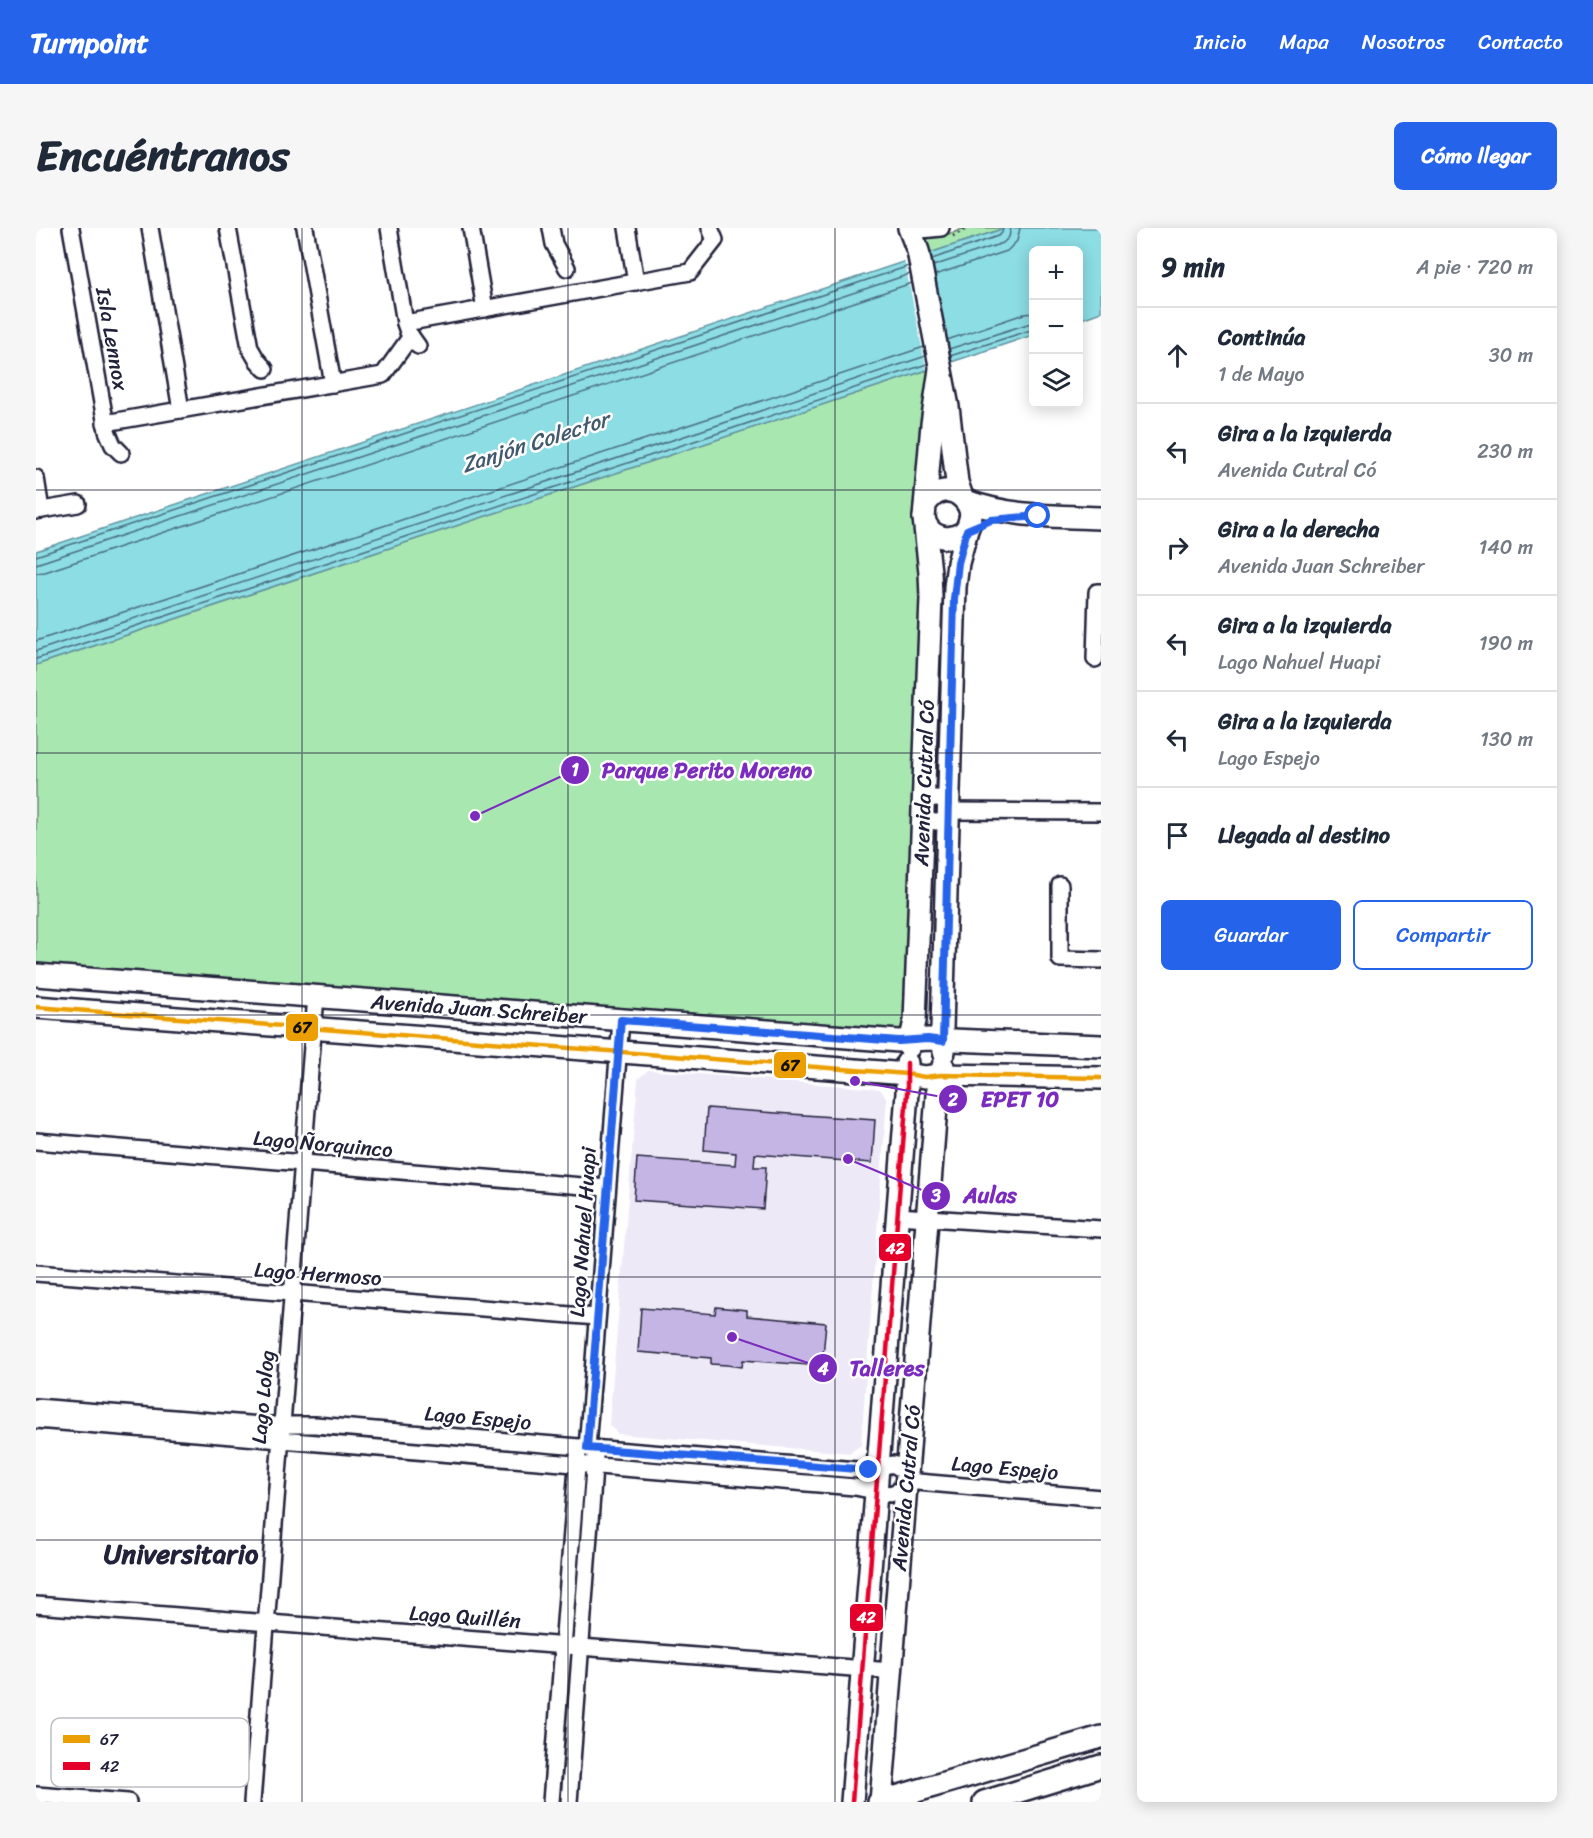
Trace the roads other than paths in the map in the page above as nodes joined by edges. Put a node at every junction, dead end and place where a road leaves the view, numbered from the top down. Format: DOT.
graph roads {
  1 [pos="71,228"];
  2 [pos="150,228"];
  3 [pos="228,228"];
  4 [pos="305,228"];
  5 [pos="389,228"];
  6 [pos="471,228"];
  7 [pos="551,228"];
  8 [pos="627,228"];
  9 [pos="941,228"];
  10 [pos="910,230"];
  11 [pos="712,234"];
  12 [pos="567,268"];
  13 [pos="636,282"];
  14 [pos="485,309"];
  15 [pos="411,335"];
  16 [pos="265,369"];
  17 [pos="940,369"];
  18 [pos="333,384"];
  19 [pos="181,410"];
  20 [pos="105,423"];
  21 [pos="121,453"];
  22 [pos="36,478"];
  23 [pos="78,504"];
  24 [pos="39,510"];
  25 [pos="924,512"];
  26 [pos="965,516"];
  27 [pos="1101,518"];
  28 [pos="1101,592"];
  29 [pos="1095,659"];
  30 [pos="923,810"];
  31 [pos="948,811"];
  32 [pos="1101,812"];
  33 [pos="1060,885"];
  34 [pos="1101,960"];
  35 [pos="36,975"];
  36 [pos="316,996"];
  37 [pos="36,1007"];
  38 [pos="621,1020"];
  39 [pos="314,1028"];
  40 [pos="1101,1046"];
  41 [pos="618,1052"];
  42 [pos="926,1057"];
  43 [pos="1101,1078"];
  44 [pos="36,1141"];
  45 [pos="303,1163"];
  46 [pos="607,1188"];
  47 [pos="897,1216"];
  48 [pos="927,1218"];
  49 [pos="1101,1230"];
  50 [pos="36,1273"];
  51 [pos="292,1293"];
  52 [pos="597,1317"];
  53 [pos="36,1407"];
  54 [pos="36,1420"];
  55 [pos="281,1432"];
  56 [pos="587,1448"];
  57 [pos="576,1464"];
  58 [pos="595,1466"];
  59 [pos="878,1467"];
  60 [pos="906,1481"];
  61 [pos="876,1490"];
  62 [pos="1101,1498"];
  63 [pos="36,1605"];
  64 [pos="266,1623"];
  65 [pos="563,1646"];
  66 [pos="581,1648"];
  67 [pos="862,1669"];
  68 [pos="891,1671"];
  69 [pos="1101,1737"];
  70 [pos="1101,1767"];
  71 [pos="36,1795"];
  72 [pos="128,1802"];
  73 [pos="252,1802"];
  74 [pos="551,1802"];
  75 [pos="569,1802"];
  76 [pos="852,1802"];
  77 [pos="880,1802"];
  78 [pos="984,1802"];
  1 -- 20 [label="street, Isla Lennox"];
  2 -- 19 [label="street"];
  3 -- 16 [label="street"];
  4 -- 18 [label="street"];
  5 -- 15 [label="street"];
  6 -- 14 [label="street"];
  7 -- 12 [label="street"];
  8 -- 13 [label="street"];
  9 -- 10 [label="street"];
  10 -- 17 [label="main road, Avenida Cutral Có"];
  11 -- 13 [label="street"];
  13 -- 14 [label="street"];
  14 -- 15 [label="street"];
  15 -- 18 [label="street"];
  17 -- 25 [label="main road, Avenida Cutral Có"];
  17 -- 26 [label="main road, Avenida Cutral Có"];
  18 -- 19 [label="street"];
  19 -- 20 [label="street"];
  20 -- 21 [label="street, Isla Lennox"];
  22 -- 24 [label="street"];
  23 -- 24 [label="street"];
  25 -- 26 [label="main road"];
  25 -- 26 [label="main road"];
  25 -- 30 [label="main road, Avenida Cutral Có"];
  26 -- 27 [label="main road"];
  26 -- 31 [label="main road, Avenida Cutral Có"];
  28 -- 29 [label="street"];
  30 -- 31 [label="street"];
  30 -- 42 [label="main road, Avenida Cutral Có"];
  31 -- 32 [label="street"];
  31 -- 42 [label="main road, Avenida Cutral Có"];
  33 -- 34 [label="street"];
  35 -- 36 [label="main road, Avenida Juan Schreiber"];
  36 -- 38 [label="main road, Avenida Juan Schreiber"];
  36 -- 39 [label="street, Lago Lolog"];
  37 -- 39 [label="main road, Avenida Juan Schreiber"];
  38 -- 41 [label="street, Lago Nahuel Huapi"];
  38 -- 42 [label="main road, Avenida Juan Schreiber"];
  39 -- 41 [label="main road, Avenida Juan Schreiber"];
  39 -- 45 [label="street, Lago Lolog"];
  40 -- 42 [label="main road, Avenida Juan Schreiber"];
  41 -- 42 [label="main road, Avenida Juan Schreiber"];
  41 -- 46 [label="street, Lago Nahuel Huapi"];
  42 -- 43 [label="main road, Avenida Juan Schreiber"];
  42 -- 47 [label="main road, Avenida Cutral Có"];
  42 -- 48 [label="main road, Avenida Cutral Có"];
  44 -- 45 [label="street, Lago Ñorquinco"];
  45 -- 46 [label="street, Lago Ñorquinco"];
  45 -- 51 [label="street, Lago Lolog"];
  46 -- 52 [label="street, Lago Nahuel Huapi"];
  47 -- 48 [label="street"];
  47 -- 59 [label="main road, Avenida Cutral Có"];
  48 -- 49 [label="street"];
  48 -- 60 [label="main road, Avenida Cutral Có"];
  50 -- 51 [label="street, Lago Hermoso"];
  51 -- 52 [label="street, Lago Hermoso"];
  51 -- 55 [label="street, Lago Lolog"];
  52 -- 56 [label="street, Lago Nahuel Huapi"];
  53 -- 55 [label="street, Lago Espejo"];
  54 -- 55 [label="street, Lago Espejo"];
  55 -- 56 [label="street, Lago Espejo"];
  55 -- 57 [label="street, Lago Espejo"];
  55 -- 64 [label="street, Lago Lolog"];
  56 -- 57 [label="street"];
  56 -- 58 [label="street, Lago Nahuel Huapi"];
  56 -- 59 [label="street, Lago Espejo"];
  57 -- 58 [label="street, Lago Espejo"];
  57 -- 65 [label="street"];
  58 -- 61 [label="street, Lago Espejo"];
  58 -- 66 [label="street, Lago Nahuel Huapi"];
  59 -- 60 [label="street, Lago Espejo"];
  59 -- 61 [label="main road, Avenida Cutral Có"];
  60 -- 61 [label="street, Lago Espejo"];
  60 -- 62 [label="street, Lago Espejo"];
  60 -- 68 [label="main road, Avenida Cutral Có"];
  61 -- 67 [label="main road, Avenida Cutral Có"];
  63 -- 64 [label="street, Lago Quillén"];
  64 -- 65 [label="street, Lago Quillén"];
  64 -- 73 [label="street, Lago Lolog"];
  65 -- 66 [label="street, Lago Quillén"];
  65 -- 74 [label="street"];
  66 -- 67 [label="street, Lago Quillén"];
  66 -- 75 [label="street, Lago Nahuel Huapi"];
  67 -- 68 [label="street, Lago Quillén"];
  67 -- 76 [label="main road, Avenida Cutral Có"];
  68 -- 77 [label="main road, Avenida Cutral Có"];
  69 -- 77 [label="main road"];
  70 -- 78 [label="main road"];
  71 -- 72 [label="street"];
}
